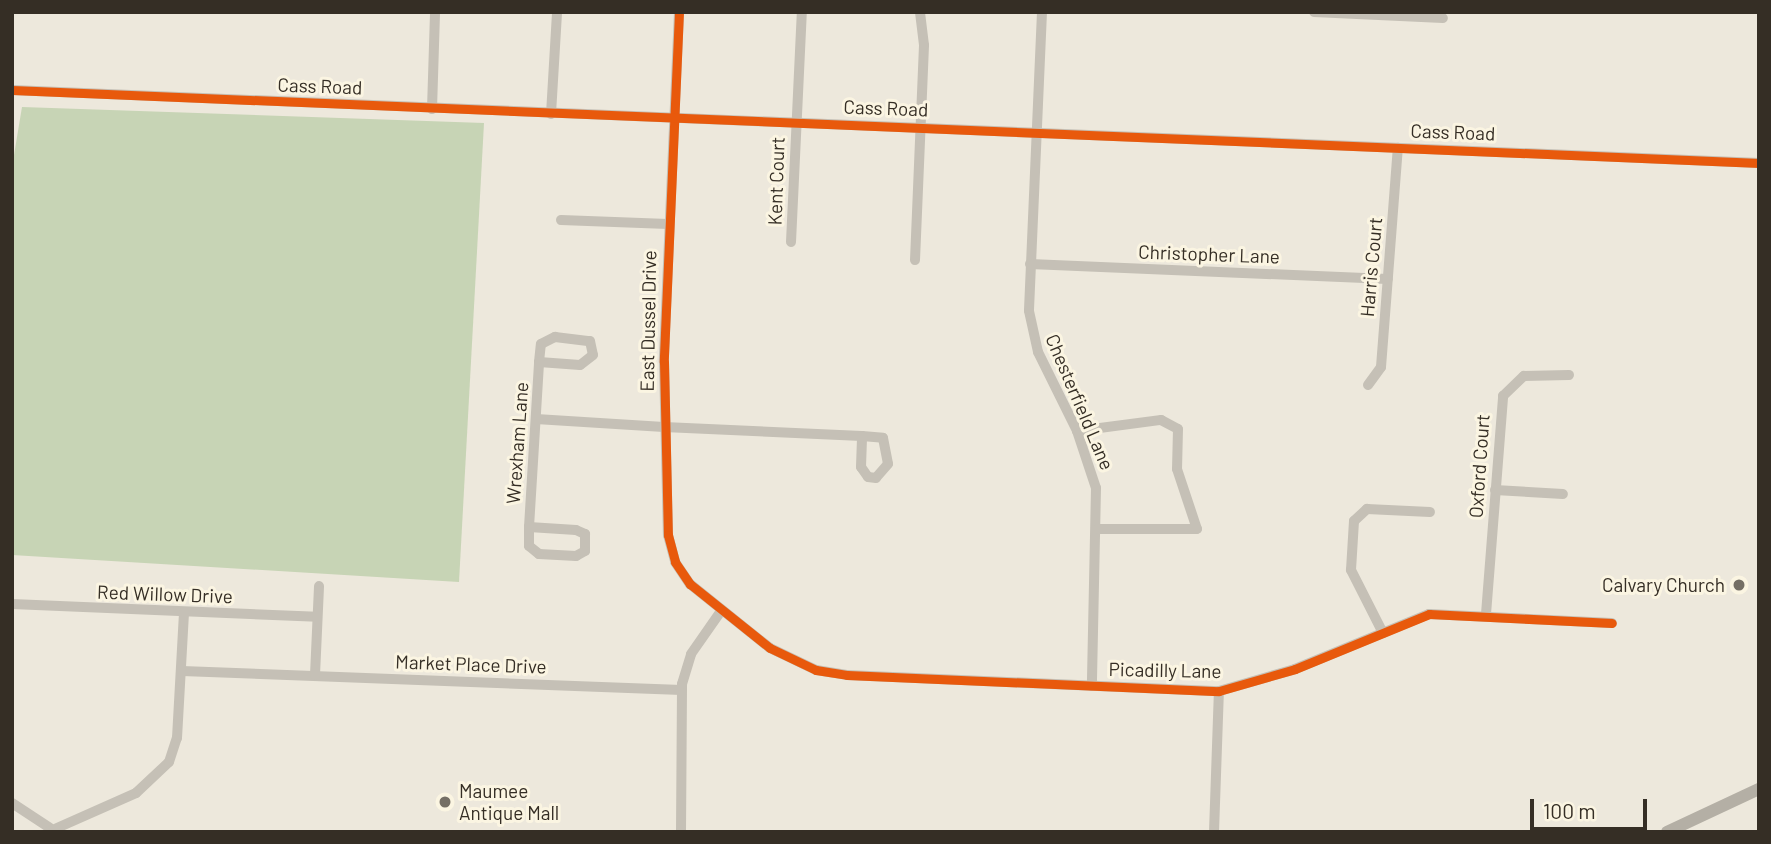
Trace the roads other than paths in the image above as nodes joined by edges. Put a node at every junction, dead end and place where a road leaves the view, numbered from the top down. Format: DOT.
graph roads {
  1 [pos="435,12"];
  2 [pos="557,12"];
  3 [pos="679,12"];
  4 [pos="802,12"];
  5 [pos="920,12"];
  6 [pos="1042,12"];
  7 [pos="1314,12"];
  8 [pos="1443,18"];
  9 [pos="16,91"];
  10 [pos="432,109"];
  11 [pos="551,114"];
  12 [pos="673,119"];
  13 [pos="797,122"];
  14 [pos="920,127"];
  15 [pos="1035,132"];
  16 [pos="1398,148"];
  17 [pos="1759,163"];
  18 [pos="561,220"];
  19 [pos="668,224"];
  20 [pos="791,242"];
  21 [pos="915,260"];
  22 [pos="1030,264"];
  23 [pos="1388,279"];
  24 [pos="539,362"];
  25 [pos="1569,375"];
  26 [pos="1368,385"];
  27 [pos="536,419"];
  28 [pos="663,427"];
  29 [pos="1077,432"];
  30 [pos="862,436"];
  31 [pos="1495,490"];
  32 [pos="1563,494"];
  33 [pos="1430,512"];
  34 [pos="529,527"];
  35 [pos="1098,528"];
  36 [pos="319,586"];
  37 [pos="12,604"];
  38 [pos="721,611"];
  39 [pos="184,612"];
  40 [pos="1486,614"];
  41 [pos="317,617"];
  42 [pos="1612,623"];
  43 [pos="1383,633"];
  44 [pos="182,671"];
  45 [pos="315,675"];
  46 [pos="1092,686"];
  47 [pos="682,690"];
  48 [pos="1219,691"];
  49 [pos="1759,789"];
  50 [pos="12,803"];
  51 [pos="49,830"];
  52 [pos="681,832"];
  53 [pos="1214,832"];
  54 [pos="1667,832"];
  1 -- 10 [label="street"];
  2 -- 11 [label="street"];
  3 -- 12 [label="street, East Dussel Drive"];
  4 -- 13 [label="street, Kent Court"];
  5 -- 14 [label="street"];
  6 -- 15 [label="street, Chesterfield Lane"];
  7 -- 8 [label="street"];
  9 -- 10 [label="street, Cass Road"];
  10 -- 11 [label="street, Cass Road"];
  11 -- 12 [label="street, Cass Road"];
  12 -- 13 [label="street, Cass Road"];
  12 -- 19 [label="street, East Dussel Drive"];
  13 -- 14 [label="street, Cass Road"];
  13 -- 20 [label="street, Kent Court"];
  14 -- 15 [label="street, Cass Road"];
  14 -- 21 [label="street"];
  15 -- 16 [label="street, Cass Road"];
  15 -- 22 [label="street, Chesterfield Lane"];
  16 -- 17 [label="street, Cass Road"];
  16 -- 23 [label="street, Harris Court"];
  18 -- 19 [label="street"];
  19 -- 28 [label="street, East Dussel Drive"];
  22 -- 23 [label="street, Christopher Lane"];
  22 -- 29 [label="street, Chesterfield Lane"];
  23 -- 26 [label="street, Harris Court"];
  24 -- 24 [label="street, Wrexham Lane"];
  24 -- 27 [label="street, Wrexham Lane"];
  25 -- 31 [label="street, Oxford Court"];
  27 -- 28 [label="street"];
  27 -- 34 [label="street, Wrexham Lane"];
  28 -- 30 [label="street"];
  28 -- 38 [label="street, East Dussel Drive"];
  29 -- 35 [label="street, Chesterfield Lane"];
  29 -- 35 [label="street"];
  31 -- 32 [label="street"];
  31 -- 40 [label="street, Oxford Court"];
  33 -- 43 [label="street"];
  34 -- 34 [label="street, Wrexham Lane"];
  35 -- 46 [label="street, Chesterfield Lane"];
  36 -- 41 [label="street"];
  37 -- 39 [label="street, Red Willow Drive"];
  38 -- 46 [label="street, Picadilly Lane"];
  38 -- 47 [label="street"];
  39 -- 41 [label="street, Red Willow Drive"];
  39 -- 44 [label="street"];
  40 -- 42 [label="street, Picadilly Lane"];
  40 -- 43 [label="street, Picadilly Lane"];
  41 -- 45 [label="street"];
  43 -- 48 [label="street, Picadilly Lane"];
  44 -- 45 [label="street, Market Place Drive"];
  44 -- 51 [label="street"];
  45 -- 47 [label="street, Market Place Drive"];
  46 -- 48 [label="street, Picadilly Lane"];
  47 -- 52 [label="street"];
  48 -- 53 [label="street"];
  49 -- 54 [label="main road"];
  50 -- 51 [label="street"];
}
